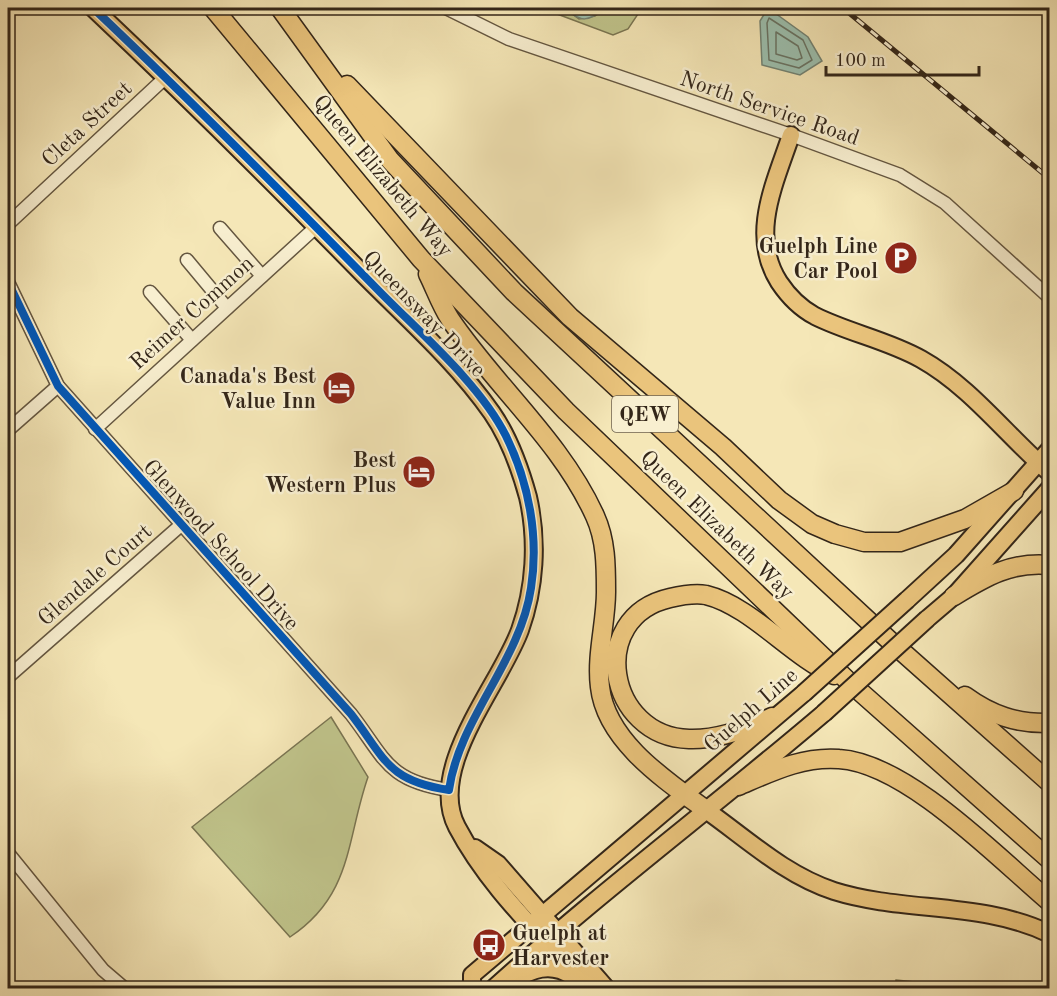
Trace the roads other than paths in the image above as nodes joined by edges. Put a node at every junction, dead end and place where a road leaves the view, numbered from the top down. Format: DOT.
graph roads {
  1 [pos="93,8"];
  2 [pos="213,8"];
  3 [pos="281,8"];
  4 [pos="446,8"];
  5 [pos="166,77"];
  6 [pos="791,135"];
  7 [pos="8,224"];
  8 [pos="316,227"];
  9 [pos="220,228"];
  10 [pos="421,259"];
  11 [pos="186,260"];
  12 [pos="262,276"];
  13 [pos="8,282"];
  14 [pos="150,292"];
  15 [pos="1050,298"];
  16 [pos="227,308"];
  17 [pos="192,340"];
  18 [pos="58,386"];
  19 [pos="95,429"];
  20 [pos="8,430"];
  21 [pos="1050,449"];
  22 [pos="1043,467"];
  23 [pos="1050,488"];
  24 [pos="1014,491"];
  25 [pos="181,525"];
  26 [pos="1050,565"];
  27 [pos="954,596"];
  28 [pos="889,640"];
  29 [pos="8,677"];
  30 [pos="848,681"];
  31 [pos="772,717"];
  32 [pos="1050,723"];
  33 [pos="1050,783"];
  34 [pos="738,786"];
  35 [pos="449,790"];
  36 [pos="684,794"];
  37 [pos="706,810"];
  38 [pos="8,853"];
  39 [pos="1050,860"];
  40 [pos="1050,902"];
  41 [pos="536,920"];
  42 [pos="1050,933"];
  43 [pos="551,936"];
  44 [pos="585,986"];
  45 [pos="124,988"];
  46 [pos="472,988"];
  47 [pos="495,988"];
  48 [pos="606,988"];
  1 -- 5 [label="main road, Queensway Drive"];
  2 -- 10 [label="highway, Queen Elizabeth Way / QEW"];
  3 -- 24 [label="highway"];
  3 -- 28 [label="highway, Queen Elizabeth Way / QEW"];
  4 -- 6 [label="street, North Service Road"];
  5 -- 7 [label="street, Cleta Street"];
  5 -- 8 [label="main road, Queensway Drive"];
  6 -- 15 [label="street, North Service Road"];
  6 -- 22 [label="main road"];
  8 -- 12 [label="street, Reimer Common"];
  8 -- 35 [label="main road, Queensway Drive"];
  9 -- 12 [label="street"];
  10 -- 30 [label="highway, Queen Elizabeth Way / QEW"];
  10 -- 36 [label="highway"];
  11 -- 16 [label="street"];
  12 -- 16 [label="street, Reimer Common"];
  13 -- 18 [label="street, Glenwood School Drive"];
  14 -- 17 [label="street"];
  16 -- 17 [label="street, Reimer Common"];
  17 -- 19 [label="street, Reimer Common"];
  18 -- 19 [label="street, Glenwood School Drive"];
  18 -- 20 [label="street"];
  19 -- 25 [label="street, Glenwood School Drive"];
  21 -- 22 [label="main road, Guelph Line"];
  22 -- 24 [label="main road, Guelph Line"];
  23 -- 27 [label="main road"];
  24 -- 31 [label="main road, Guelph Line, bridge"];
  25 -- 29 [label="street, Glendale Court"];
  25 -- 35 [label="street, Glenwood School Drive"];
  26 -- 27 [label="highway"];
  27 -- 34 [label="main road, bridge"];
  28 -- 32 [label="highway"];
  28 -- 33 [label="highway, Queen Elizabeth Way / QEW"];
  30 -- 31 [label="highway"];
  30 -- 39 [label="highway, Queen Elizabeth Way / QEW"];
  31 -- 36 [label="main road, Guelph Line"];
  34 -- 37 [label="main road"];
  34 -- 40 [label="highway"];
  35 -- 41 [label="main road, Queensway Drive"];
  36 -- 37 [label="highway"];
  36 -- 41 [label="main road, Guelph Line"];
  37 -- 42 [label="main road"];
  37 -- 43 [label="main road"];
  38 -- 45 [label="street"];
  41 -- 43 [label="main road, Queensway Drive"];
  41 -- 46 [label="main road, Guelph Line"];
  43 -- 44 [label="main road"];
  43 -- 47 [label="main road"];
  43 -- 48 [label="main road"];
  44 -- 47 [label="main road"];
}
